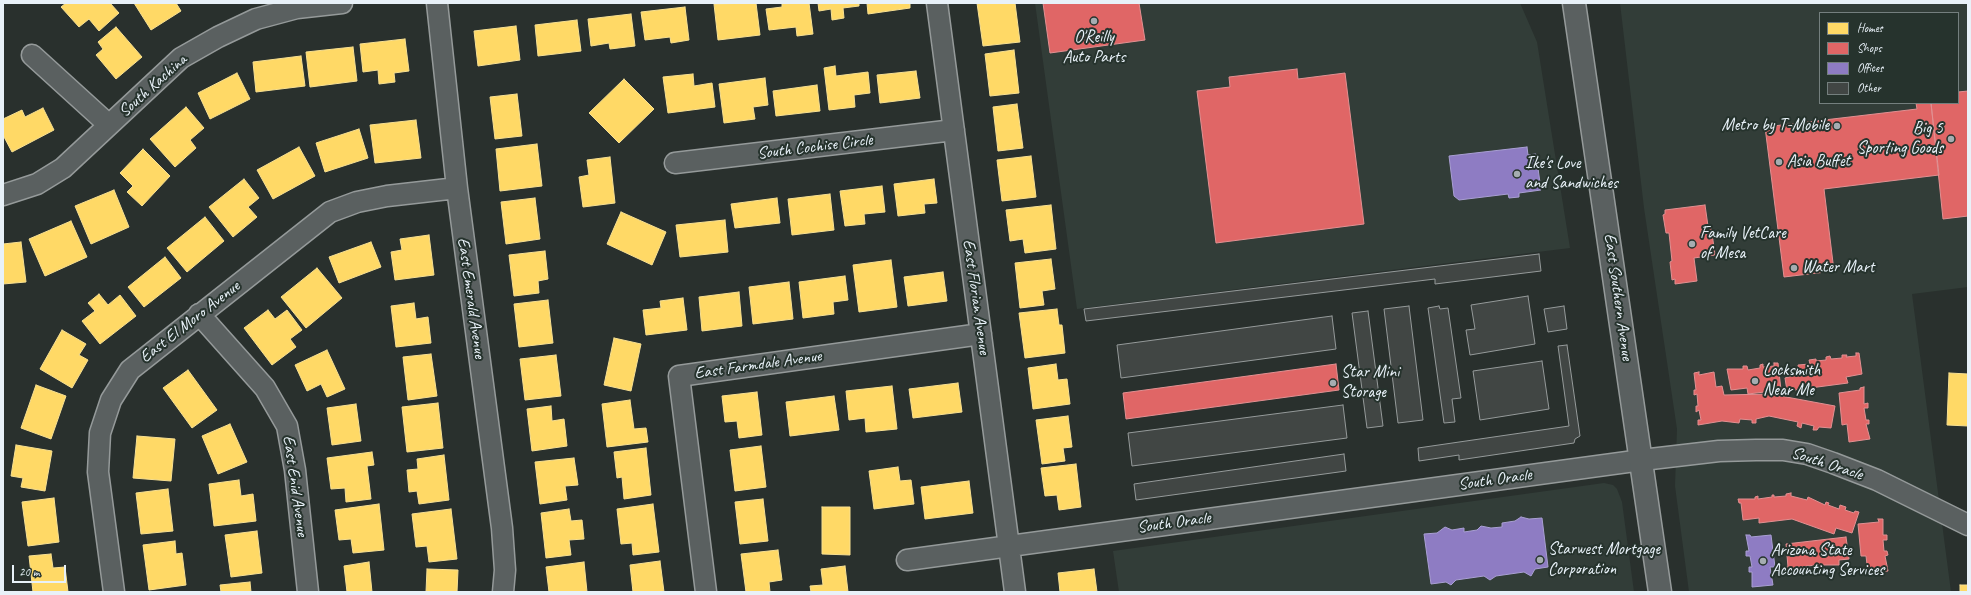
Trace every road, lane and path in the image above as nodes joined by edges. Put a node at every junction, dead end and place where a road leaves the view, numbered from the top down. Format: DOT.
graph roads {
  1 [pos="342,3"];
  2 [pos="437,3"];
  3 [pos="937,3"];
  4 [pos="1574,3"];
  5 [pos="32,55"];
  6 [pos="109,125"];
  7 [pos="954,130"];
  8 [pos="675,163"];
  9 [pos="457,188"];
  10 [pos="3,195"];
  11 [pos="199,314"];
  12 [pos="981,334"];
  13 [pos="1642,460"];
  14 [pos="1968,525"];
  15 [pos="1009,545"];
  16 [pos="907,560"];
  17 [pos="114,592"];
  18 [pos="308,592"];
  19 [pos="503,592"];
  20 [pos="706,592"];
  21 [pos="1015,592"];
  22 [pos="1660,592"];
  1 -- 6 [label="street, South Kachina"];
  2 -- 9 [label="street, East Emerald Avenue"];
  3 -- 7 [label="street, East Florian Avenue"];
  4 -- 13 [label="main road, East Southern Avenue"];
  5 -- 6 [label="street"];
  6 -- 10 [label="street, South Kachina"];
  7 -- 8 [label="street, South Cochise Circle"];
  7 -- 12 [label="street, East Florian Avenue"];
  9 -- 11 [label="street, East El Moro Avenue"];
  9 -- 19 [label="street, East Emerald Avenue"];
  11 -- 17 [label="street, East El Moro Avenue"];
  11 -- 18 [label="street, East Enid Avenue"];
  12 -- 15 [label="street, East Florian Avenue"];
  12 -- 20 [label="street, East Farmdale Avenue"];
  13 -- 14 [label="street, South Oracle"];
  13 -- 15 [label="street, South Oracle"];
  13 -- 22 [label="main road, East Southern Avenue"];
  15 -- 16 [label="street, South Oracle"];
  15 -- 21 [label="street, East Florian Avenue"];
}
